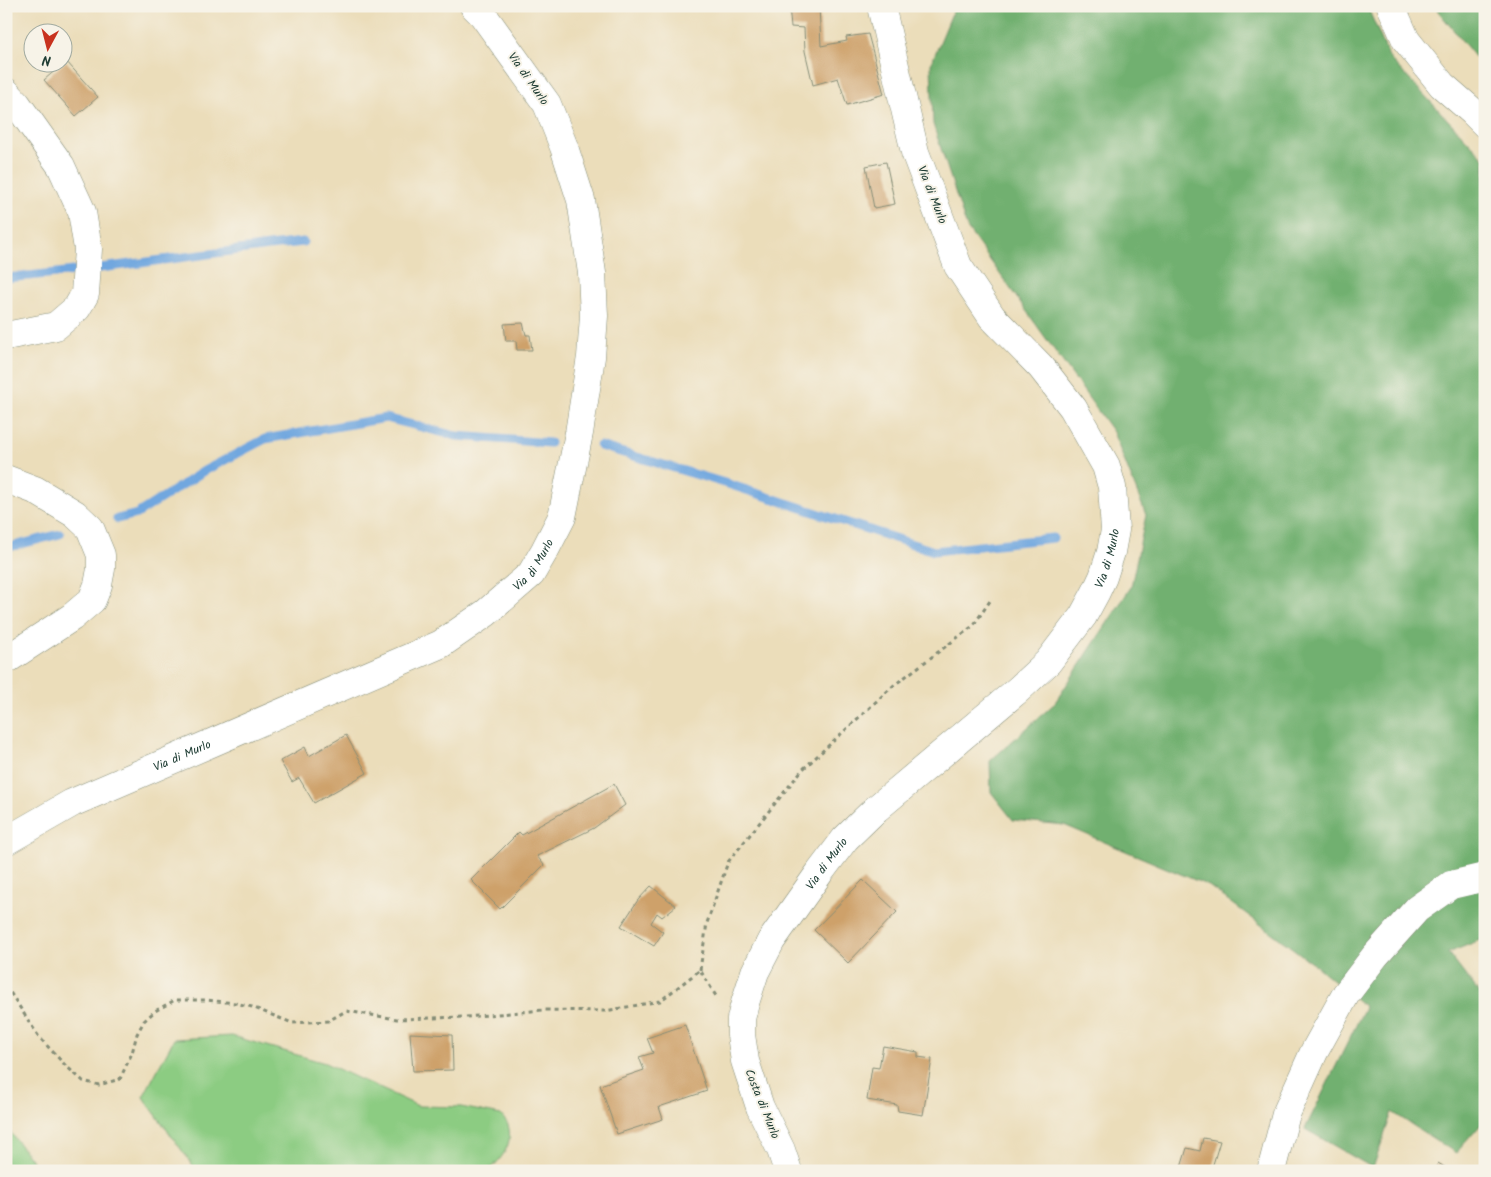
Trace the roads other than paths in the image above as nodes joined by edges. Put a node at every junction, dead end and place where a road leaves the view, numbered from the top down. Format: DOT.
graph roads {
  1 [pos="474,6"];
  2 [pos="881,6"];
  3 [pos="1391,6"];
  4 [pos="6,92"];
  5 [pos="1485,124"];
  6 [pos="6,336"];
  7 [pos="6,479"];
  8 [pos="6,660"];
  9 [pos="6,841"];
  10 [pos="1485,878"];
  11 [pos="741,1035"];
  12 [pos="788,1171"];
  13 [pos="1271,1171"];
  1 -- 9 [label="street, Via di Murlo"];
  2 -- 11 [label="street, Via di Murlo"];
  3 -- 5 [label="street"];
  4 -- 6 [label="street"];
  7 -- 8 [label="street"];
  10 -- 13 [label="street"];
  11 -- 12 [label="street, Costa di Murlo"];
}
